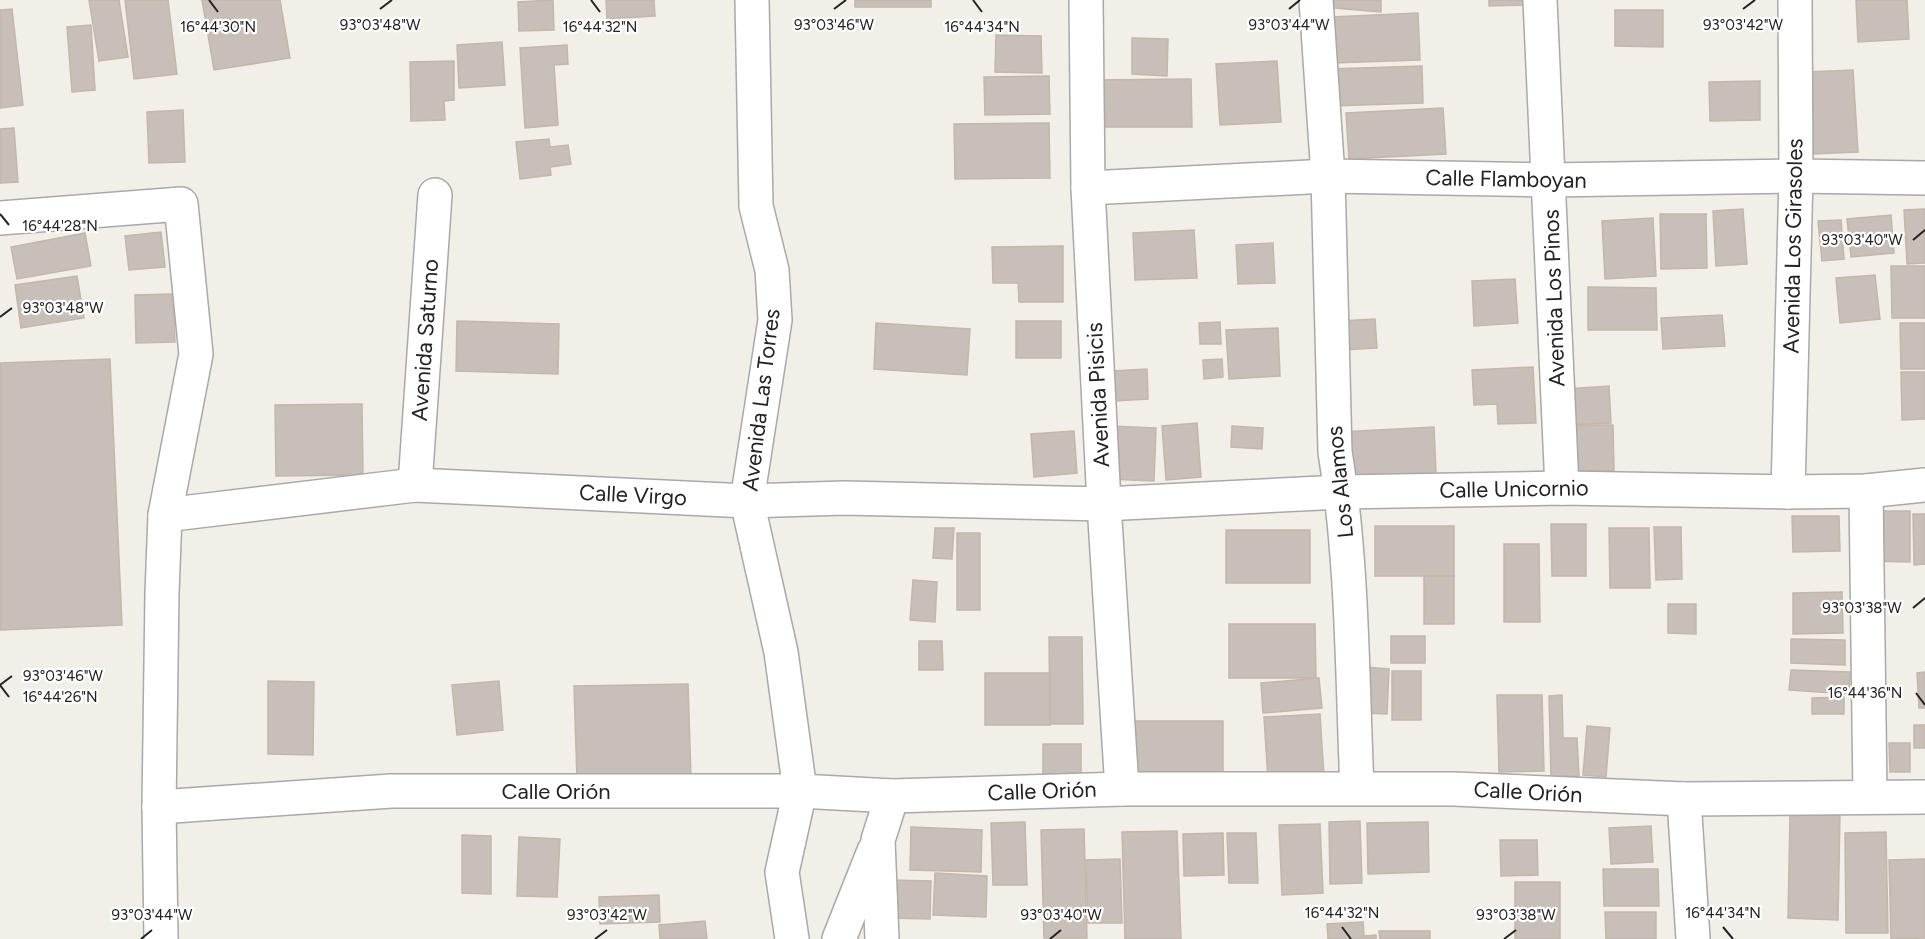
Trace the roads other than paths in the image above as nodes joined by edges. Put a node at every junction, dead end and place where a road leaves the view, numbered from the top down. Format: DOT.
graph roads {
  1 [pos="753,0"];
  2 [pos="1086,0"];
  3 [pos="1316,0"];
  4 [pos="1540,0"];
  5 [pos="1795,0"];
  6 [pos="1328,176"];
  7 [pos="1796,176"];
  8 [pos="1925,178"];
  9 [pos="1550,180"];
  10 [pos="1088,188"];
  11 [pos="435,195"];
  12 [pos="0,218"];
  13 [pos="415,485"];
  14 [pos="1925,485"];
  15 [pos="1562,488"];
  16 [pos="1866,491"];
  17 [pos="1341,492"];
  18 [pos="1788,492"];
  19 [pos="747,501"];
  20 [pos="1104,504"];
  21 [pos="165,515"];
  22 [pos="1357,788"];
  23 [pos="1122,789"];
  24 [pos="800,790"];
  25 [pos="892,796"];
  26 [pos="1870,797"];
  27 [pos="1925,797"];
  28 [pos="1684,799"];
  29 [pos="159,807"];
  30 [pos="878,840"];
  31 [pos="161,939"];
  32 [pos="792,939"];
  33 [pos="839,939"];
  34 [pos="882,939"];
  35 [pos="1693,939"];
  1 -- 19 [label="street, Avenida Las Torres"];
  2 -- 10 [label="street, Avenida Pisicis"];
  3 -- 6 [label="street, Los Alamos"];
  4 -- 9 [label="street, Avenida Los Pinos"];
  5 -- 7 [label="street, Avenida Los Girasoles"];
  6 -- 9 [label="street, Calle Flamboyan"];
  6 -- 10 [label="street, Calle Flamboyan"];
  6 -- 17 [label="street, Los Alamos"];
  7 -- 8 [label="street, Calle Flamboyan"];
  7 -- 9 [label="street, Calle Flamboyan"];
  7 -- 18 [label="street, Avenida Los Girasoles"];
  9 -- 15 [label="street, Avenida Los Pinos"];
  10 -- 20 [label="street, Avenida Pisicis"];
  11 -- 13 [label="street, Avenida Saturno"];
  12 -- 21 [label="street"];
  13 -- 19 [label="street, Calle Virgo"];
  13 -- 21 [label="street, Calle Virgo"];
  14 -- 16 [label="street, Calle Unicornio"];
  15 -- 17 [label="street, Calle Unicornio"];
  15 -- 18 [label="street, Calle Unicornio"];
  16 -- 18 [label="street, Calle Unicornio"];
  16 -- 26 [label="street"];
  17 -- 20 [label="street, Calle Unicornio"];
  17 -- 22 [label="street, Los Alamos"];
  19 -- 20 [label="street, Calle Virgo"];
  19 -- 24 [label="street, Avenida Las Torres"];
  20 -- 23 [label="street, Avenida Pisicis"];
  21 -- 29 [label="street"];
  22 -- 23 [label="street, Calle Orión"];
  22 -- 28 [label="street, Calle Orión"];
  23 -- 25 [label="street, Calle Orión"];
  24 -- 25 [label="street, Calle Orión"];
  24 -- 29 [label="street, Calle Orión"];
  24 -- 32 [label="street, Avenida Las Torres"];
  25 -- 30 [label="street"];
  26 -- 27 [label="street, Calle Orión"];
  26 -- 28 [label="street, Calle Orión"];
  28 -- 35 [label="street"];
  29 -- 31 [label="street"];
  30 -- 33 [label="street"];
  30 -- 34 [label="street"];
}
